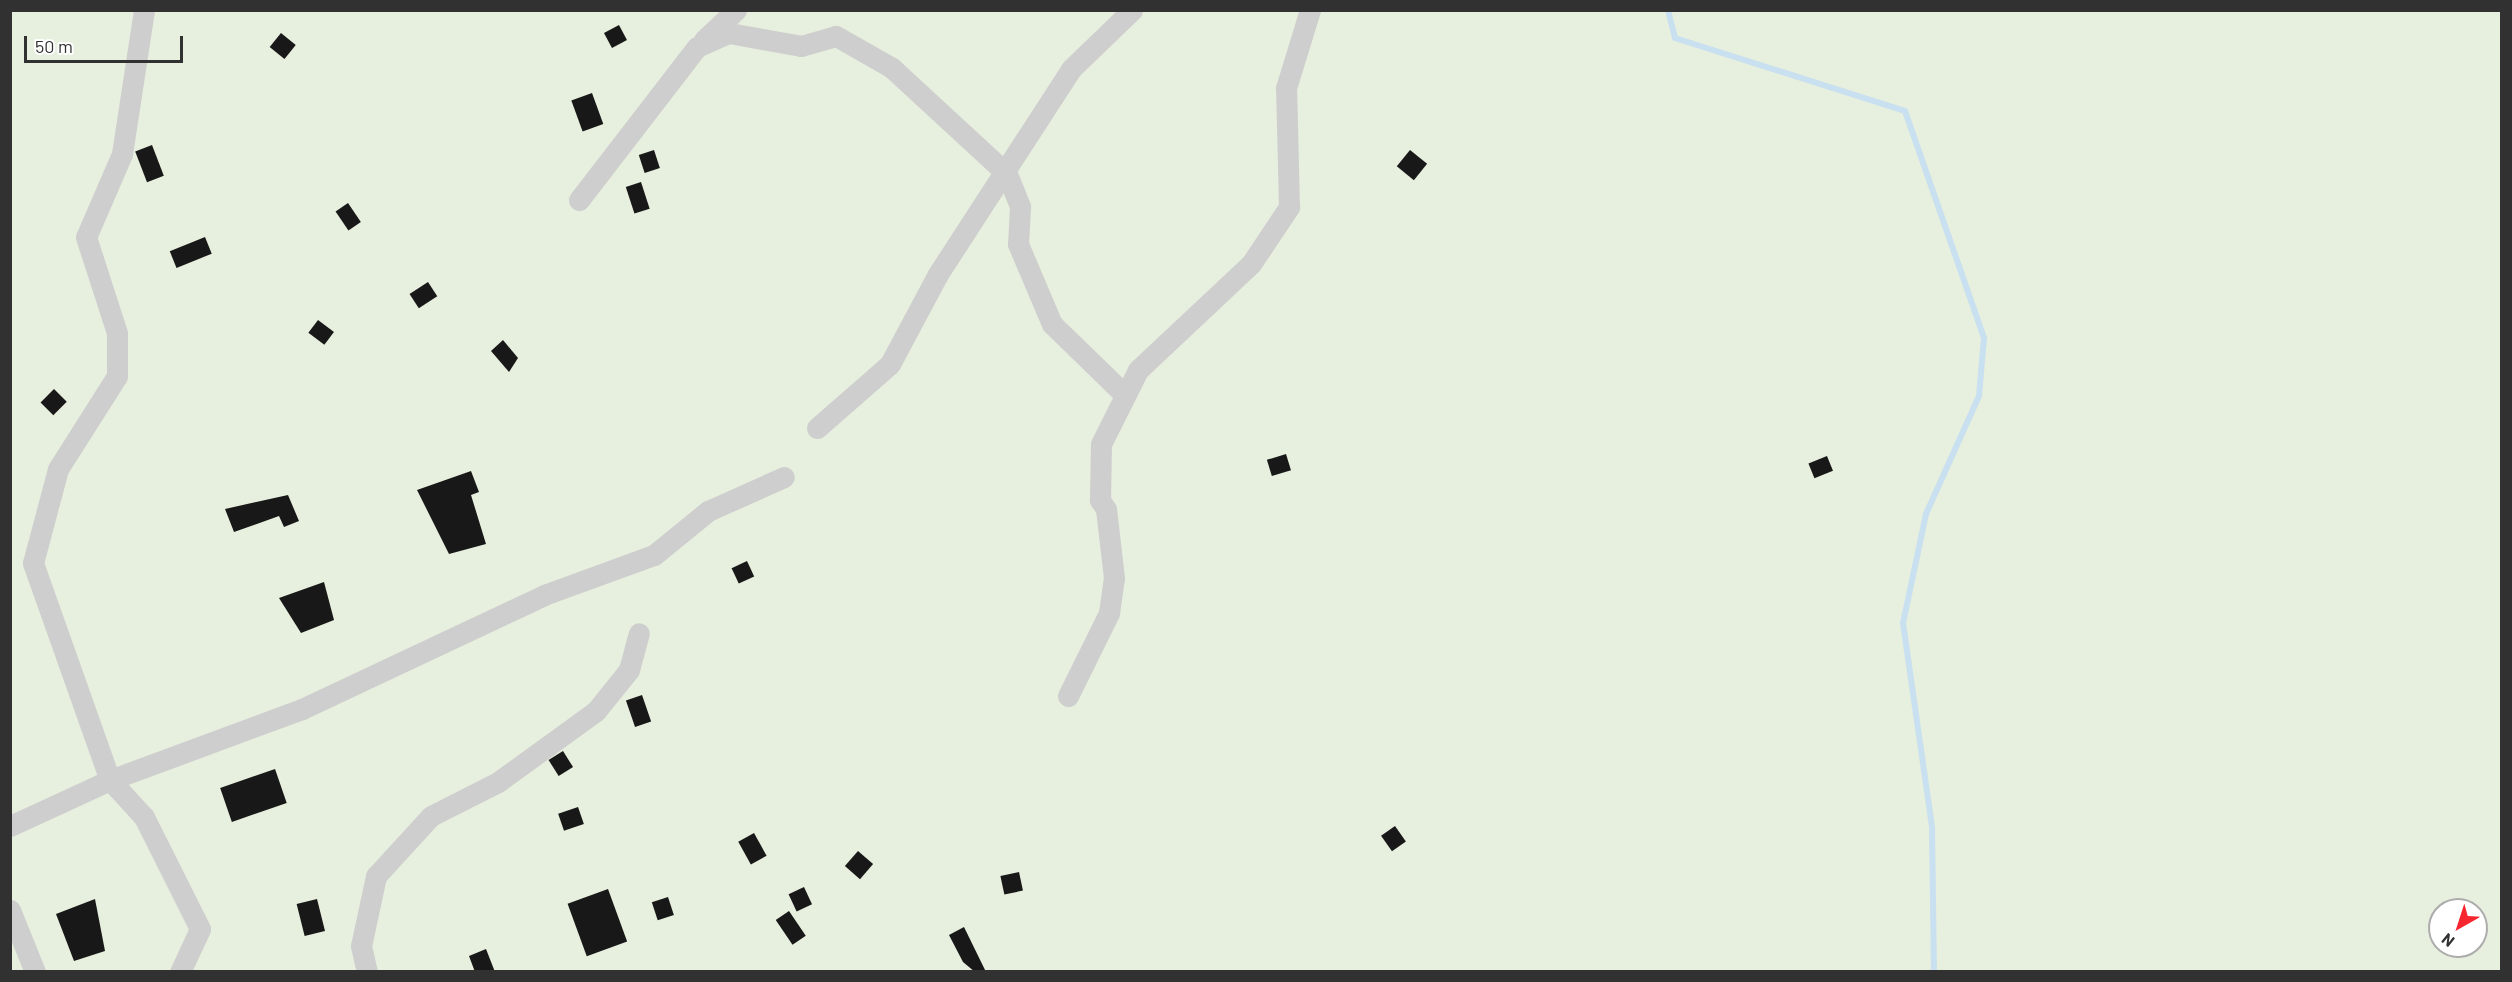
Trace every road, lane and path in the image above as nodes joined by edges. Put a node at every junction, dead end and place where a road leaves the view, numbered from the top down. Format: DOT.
graph roads {
  1 [pos="144,10"];
  2 [pos="736,10"];
  3 [pos="1132,10"];
  4 [pos="1310,10"];
  5 [pos="697,47"];
  6 [pos="1007,174"];
  7 [pos="579,200"];
  8 [pos="1125,395"];
  9 [pos="817,428"];
  10 [pos="784,477"];
  11 [pos="639,633"];
  12 [pos="1068,696"];
  13 [pos="110,780"];
  14 [pos="10,826"];
  15 [pos="10,910"];
  16 [pos="35,972"];
  17 [pos="180,972"];
  18 [pos="367,972"];
  1 -- 13 [label="street"];
  2 -- 5 [label="street"];
  3 -- 6 [label="street"];
  4 -- 8 [label="street"];
  5 -- 6 [label="street"];
  5 -- 7 [label="street"];
  6 -- 8 [label="street"];
  6 -- 9 [label="street"];
  8 -- 12 [label="street"];
  10 -- 13 [label="street"];
  11 -- 18 [label="street"];
  13 -- 14 [label="street"];
  13 -- 17 [label="street"];
  15 -- 16 [label="street"];
}
